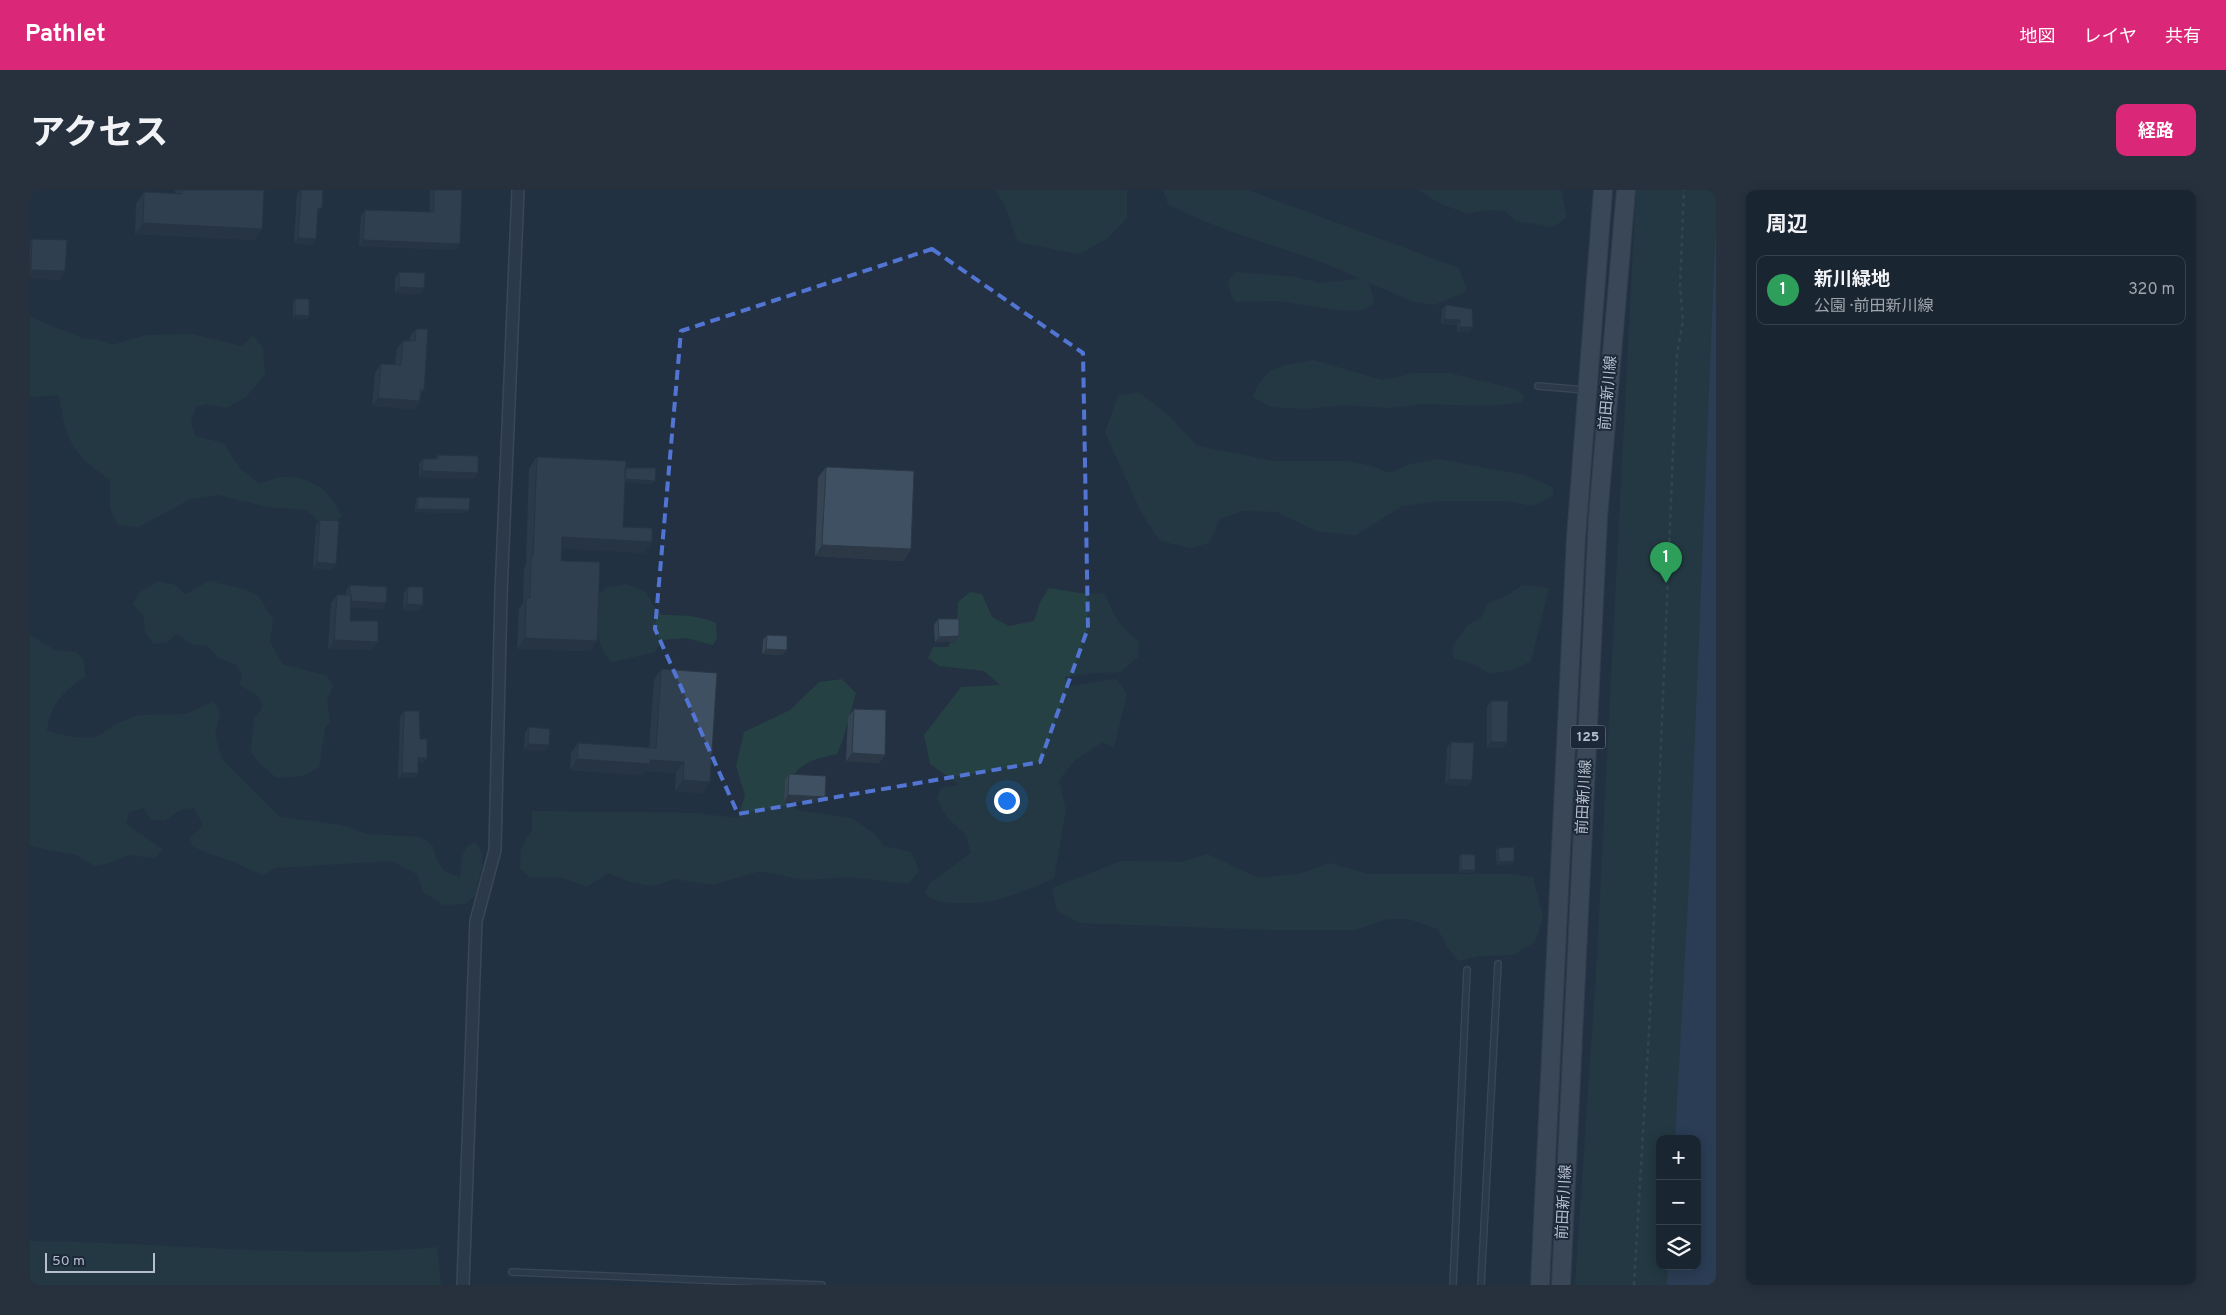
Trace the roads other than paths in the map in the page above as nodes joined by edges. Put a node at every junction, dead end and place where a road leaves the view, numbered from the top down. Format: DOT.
graph roads {
  1 [pos="518,190"];
  2 [pos="1603,190"];
  3 [pos="1626,190"];
  4 [pos="1538,386"];
  5 [pos="1588,390"];
  6 [pos="1498,964"];
  7 [pos="1466,970"];
  8 [pos="512,1272"];
  9 [pos="463,1285"];
  10 [pos="822,1285"];
  11 [pos="1453,1285"];
  12 [pos="1481,1285"];
  13 [pos="1540,1285"];
  14 [pos="1561,1285"];
  1 -- 9 [label="street"];
  2 -- 5 [label="main road, 前田新川線 / 125"];
  3 -- 14 [label="main road, 前田新川線 / 125"];
  4 -- 5 [label="lane"];
  5 -- 13 [label="main road, 前田新川線 / 125"];
  6 -- 12 [label="lane"];
  7 -- 11 [label="lane"];
  8 -- 10 [label="lane"];
}
